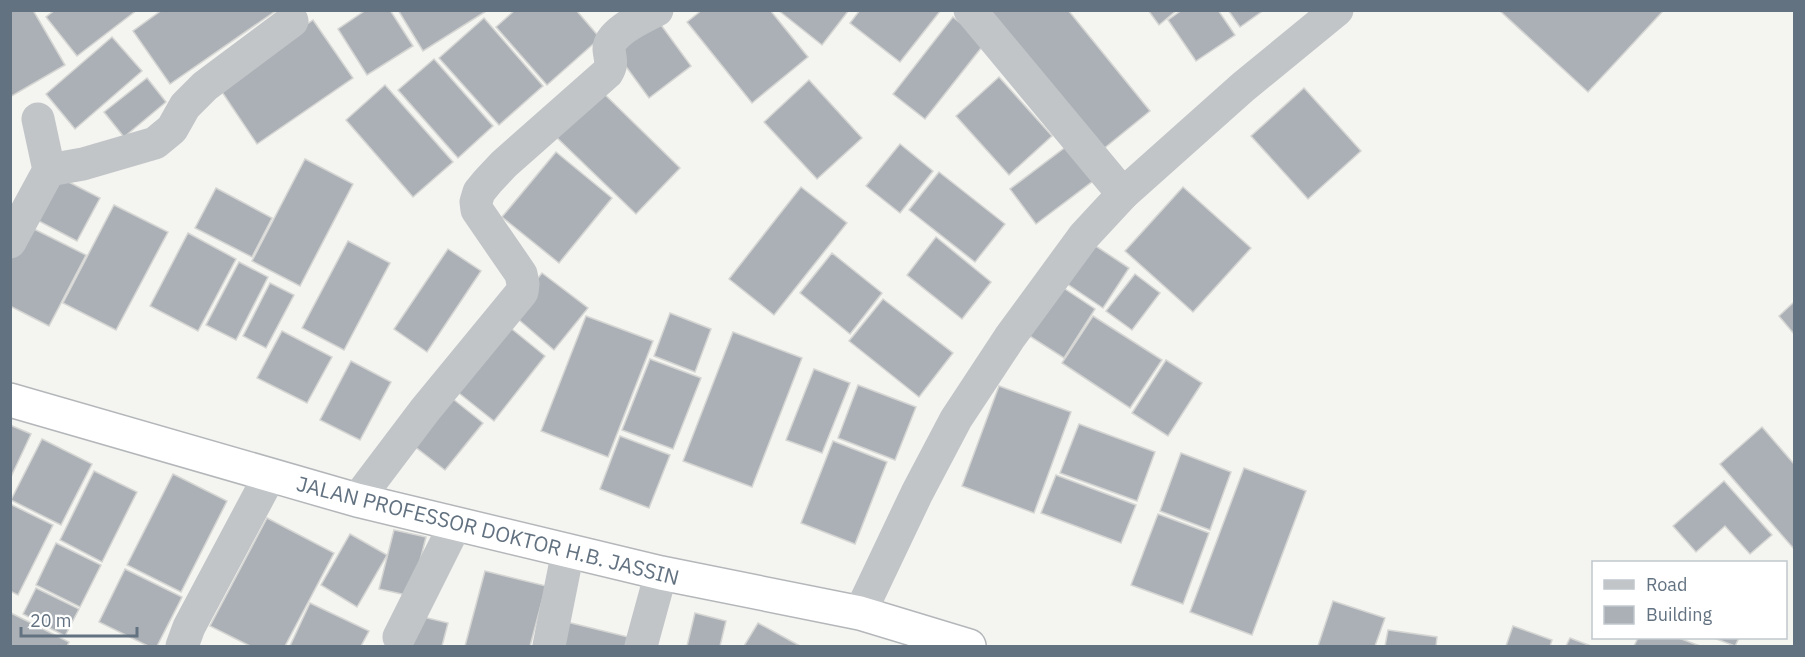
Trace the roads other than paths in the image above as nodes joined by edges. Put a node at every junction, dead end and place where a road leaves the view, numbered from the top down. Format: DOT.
graph roads {
  1 [pos="657,10"];
  2 [pos="970,10"];
  3 [pos="1337,10"];
  4 [pos="292,21"];
  5 [pos="38,119"];
  6 [pos="49,170"];
  7 [pos="1123,194"];
  8 [pos="10,242"];
  9 [pos="10,400"];
  10 [pos="270,475"];
  11 [pos="357,500"];
  12 [pos="455,525"];
  13 [pos="568,551"];
  14 [pos="661,573"];
  15 [pos="860,613"];
  16 [pos="399,637"];
  17 [pos="182,646"];
  18 [pos="549,646"];
  19 [pos="641,646"];
  20 [pos="969,646"];
  1 -- 11 [label="street"];
  2 -- 7 [label="street"];
  3 -- 7 [label="street"];
  4 -- 6 [label="street"];
  5 -- 6 [label="street"];
  6 -- 8 [label="street"];
  7 -- 15 [label="street"];
  9 -- 10 [label="highway, JALAN PROFESSOR DOKTOR H.B. JASSIN"];
  10 -- 11 [label="highway, JALAN PROFESSOR DOKTOR H.B. JASSIN"];
  10 -- 17 [label="street"];
  11 -- 12 [label="highway, JALAN PROFESSOR DOKTOR H.B. JASSIN"];
  12 -- 13 [label="highway, JALAN PROFESSOR DOKTOR H.B. JASSIN"];
  12 -- 16 [label="street"];
  13 -- 14 [label="highway, JALAN PROFESSOR DOKTOR H.B. JASSIN"];
  13 -- 18 [label="street"];
  14 -- 15 [label="highway, JALAN PROFESSOR DOKTOR H.B. JASSIN"];
  14 -- 19 [label="street"];
  15 -- 20 [label="highway, JALAN PROFESSOR DOKTOR H.B. JASSIN"];
}
